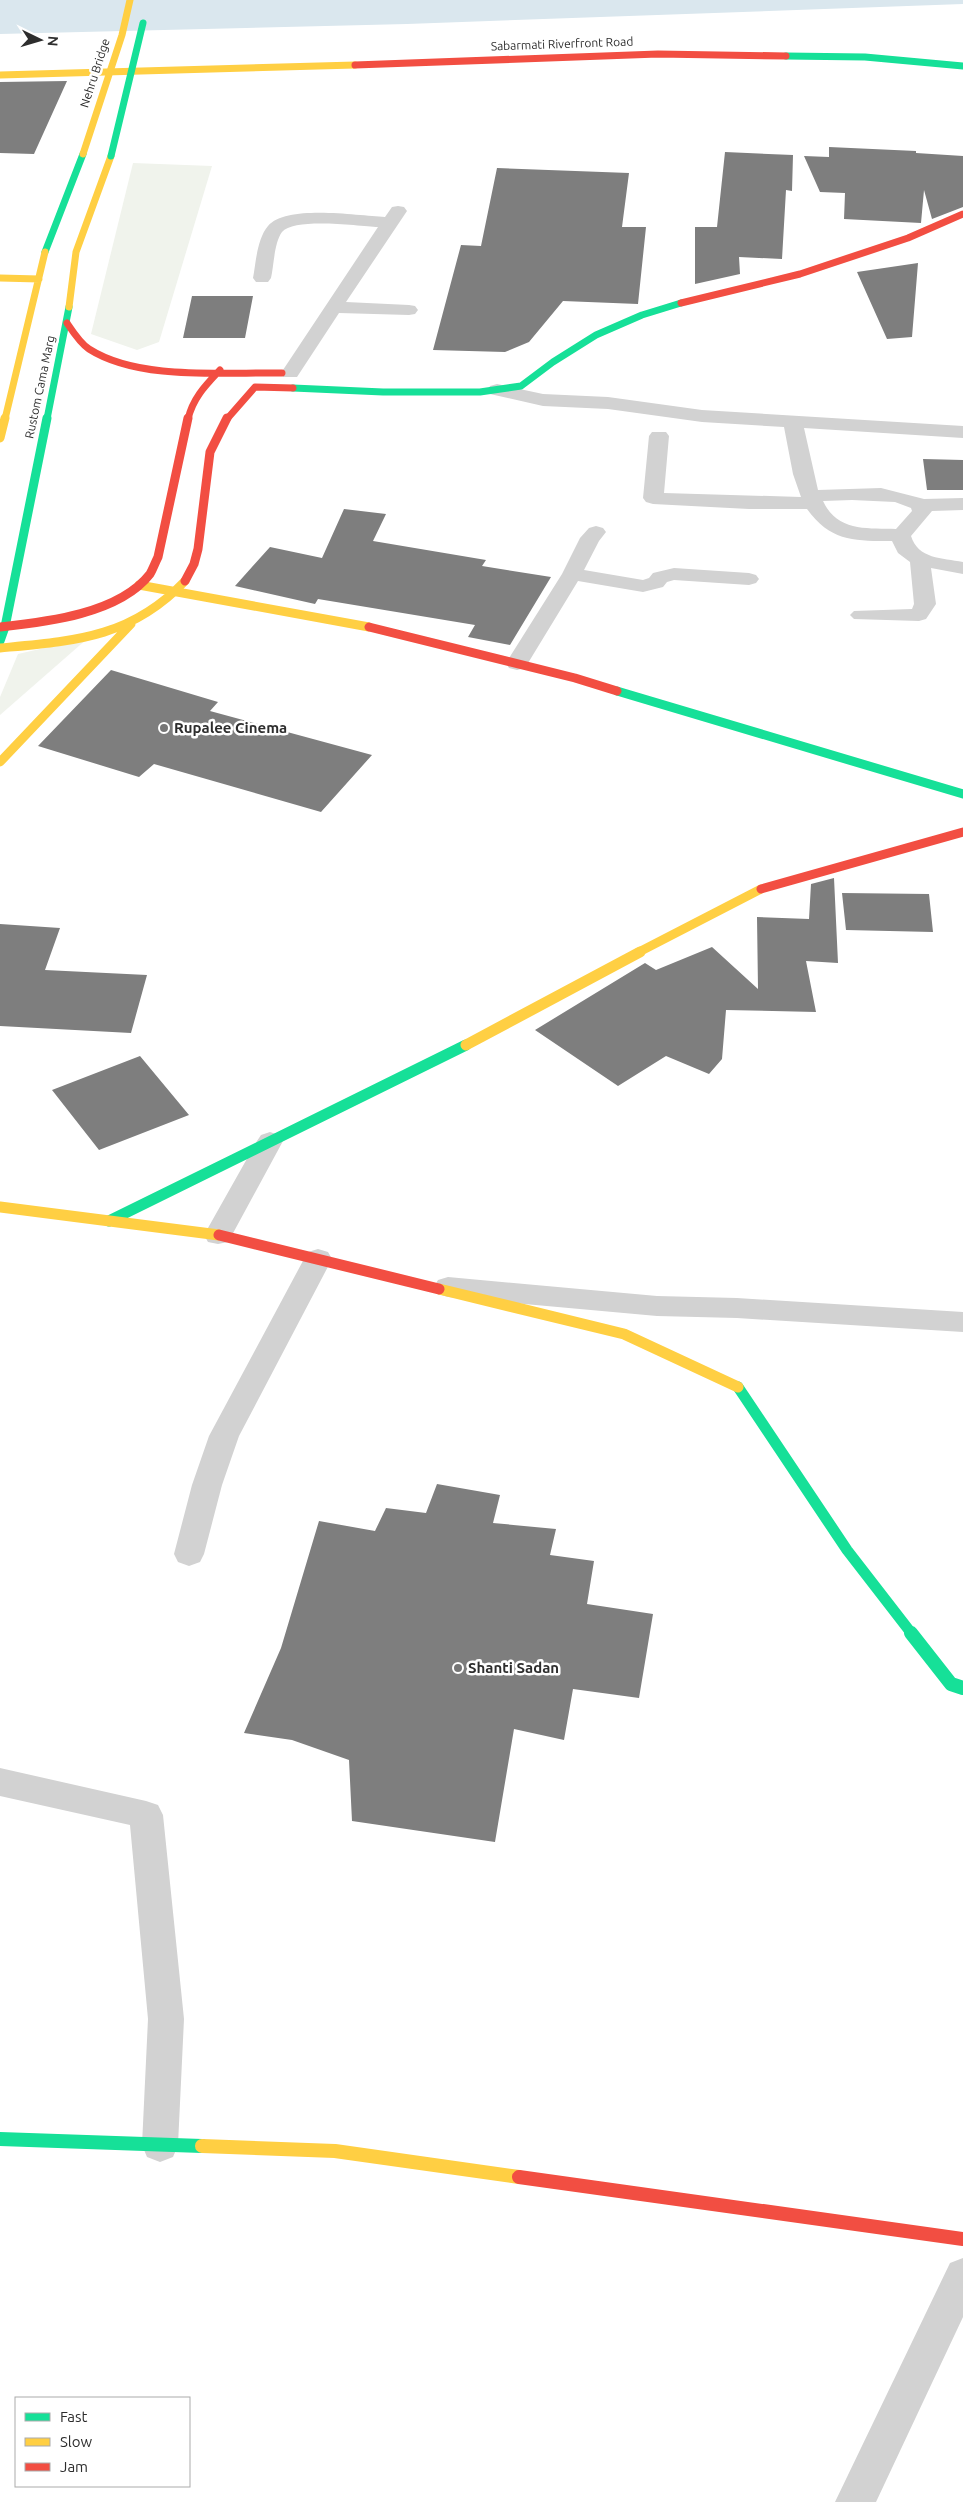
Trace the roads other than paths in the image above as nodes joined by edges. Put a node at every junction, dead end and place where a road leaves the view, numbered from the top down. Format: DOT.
graph roads {
  1 [pos="130,0"];
  2 [pos="146,9"];
  3 [pos="963,56"];
  4 [pos="0,66"];
  5 [pos="963,66"];
  6 [pos="0,75"];
  7 [pos="83,154"];
  8 [pos="963,214"];
  9 [pos="0,278"];
  10 [pos="262,278"];
  11 [pos="39,279"];
  12 [pos="335,307"];
  13 [pos="409,310"];
  14 [pos="67,323"];
  15 [pos="220,370"];
  16 [pos="247,371"];
  17 [pos="295,373"];
  18 [pos="538,373"];
  19 [pos="502,383"];
  20 [pos="255,387"];
  21 [pos="793,422"];
  22 [pos="963,432"];
  23 [pos="660,436"];
  24 [pos="0,438"];
  25 [pos="811,499"];
  26 [pos="963,504"];
  27 [pos="921,505"];
  28 [pos="596,532"];
  29 [pos="901,535"];
  30 [pos="920,560"];
  31 [pos="963,568"];
  32 [pos="572,574"];
  33 [pos="749,578"];
  34 [pos="138,585"];
  35 [pos="178,592"];
  36 [pos="861,615"];
  37 [pos="134,621"];
  38 [pos="3,627"];
  39 [pos="0,642"];
  40 [pos="0,648"];
  41 [pos="517,663"];
  42 [pos="0,762"];
  43 [pos="963,794"];
  44 [pos="963,832"];
  45 [pos="270,1141"];
  46 [pos="0,1207"];
  47 [pos="109,1220"];
  48 [pos="218,1235"];
  49 [pos="318,1259"];
  50 [pos="423,1285"];
  51 [pos="963,1322"];
  52 [pos="189,1554"];
  53 [pos="963,1688"];
  54 [pos="0,1782"];
  55 [pos="0,2139"];
  56 [pos="160,2145"];
  57 [pos="963,2239"];
  58 [pos="963,2276"];
  59 [pos="855,2502"];
  1 -- 7 [label="main road, Nehru Bridge, bridge"];
  2 -- 14 [label="main road, Rustom Cama Marg, bridge"];
  3 -- 4 [label="main road"];
  5 -- 6 [label="main road, Sabarmati Riverfront Road"];
  7 -- 11 [label="main road, Rustom Cama Marg"];
  8 -- 18 [label="main road"];
  9 -- 11 [label="main road"];
  10 -- 12 [label="street"];
  11 -- 24 [label="main road, Rustom Cama Marg"];
  12 -- 13 [label="street"];
  12 -- 17 [label="street"];
  14 -- 15 [label="main road"];
  14 -- 38 [label="main road, Rustom Cama Marg"];
  15 -- 16 [label="main road"];
  15 -- 34 [label="main road"];
  16 -- 17 [label="main road"];
  16 -- 20 [label="main road"];
  18 -- 19 [label="main road"];
  18 -- 19 [label="main road"];
  19 -- 20 [label="main road"];
  19 -- 21 [label="street"];
  20 -- 35 [label="main road"];
  21 -- 22 [label="street"];
  21 -- 25 [label="street"];
  23 -- 25 [label="street"];
  25 -- 27 [label="street"];
  25 -- 29 [label="street"];
  26 -- 27 [label="street"];
  27 -- 29 [label="street"];
  28 -- 32 [label="street"];
  29 -- 30 [label="street"];
  30 -- 31 [label="street"];
  30 -- 36 [label="street"];
  32 -- 33 [label="street"];
  32 -- 41 [label="street"];
  34 -- 35 [label="main road"];
  34 -- 38 [label="main road"];
  35 -- 37 [label="main road"];
  35 -- 41 [label="main road"];
  37 -- 40 [label="main road"];
  37 -- 42 [label="main road"];
  38 -- 39 [label="main road, Rustom Cama Marg"];
  41 -- 43 [label="main road"];
  44 -- 45 [label="main road"];
  45 -- 47 [label="main road"];
  45 -- 48 [label="street"];
  46 -- 47 [label="main road"];
  47 -- 48 [label="main road"];
  48 -- 49 [label="main road"];
  49 -- 50 [label="main road"];
  49 -- 52 [label="street"];
  50 -- 51 [label="street"];
  50 -- 53 [label="main road"];
  54 -- 56 [label="street"];
  55 -- 56 [label="main road"];
  56 -- 57 [label="main road"];
  58 -- 59 [label="street"];
}
